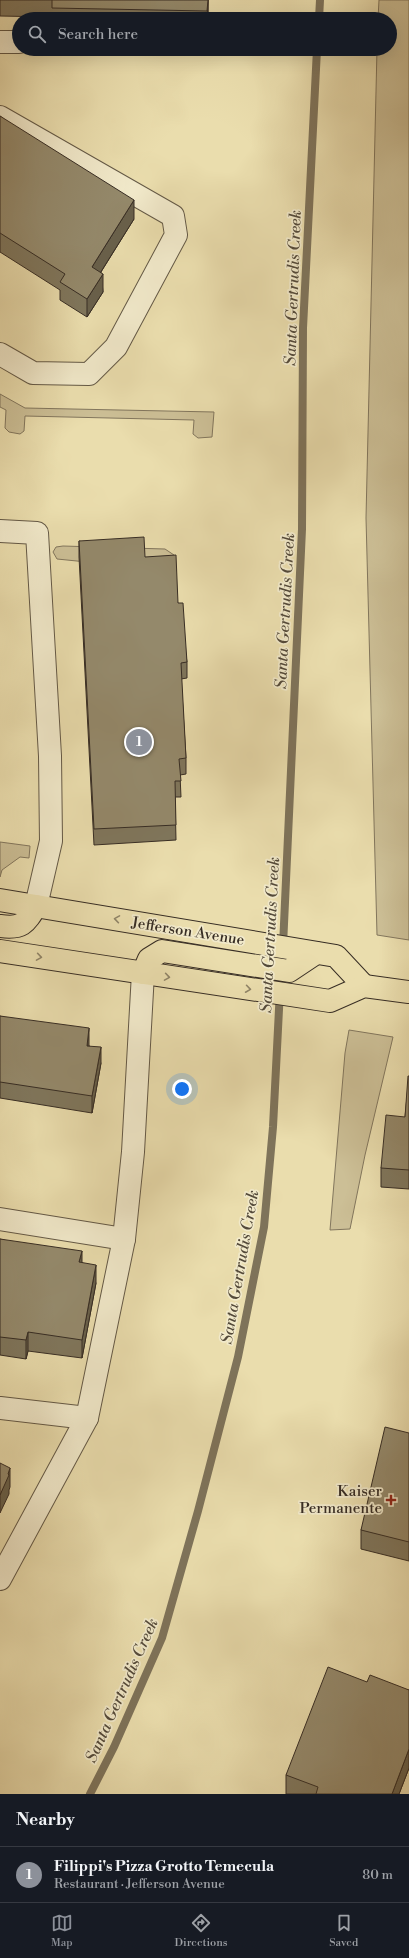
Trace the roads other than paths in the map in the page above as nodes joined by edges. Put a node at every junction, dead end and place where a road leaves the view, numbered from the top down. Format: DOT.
graph roads {
  1 [pos="0,42"];
  2 [pos="12,42"];
  3 [pos="0,117"];
  4 [pos="0,354"];
  5 [pos="0,531"];
  6 [pos="0,900"];
  7 [pos="36,906"];
  8 [pos="0,926"];
  9 [pos="0,951"];
  10 [pos="316,953"];
  11 [pos="143,974"];
  12 [pos="364,986"];
  13 [pos="409,992"];
  14 [pos="0,1219"];
  15 [pos="124,1239"];
  16 [pos="0,1408"];
  17 [pos="87,1418"];
  18 [pos="0,1579"];
  1 -- 2 [label="lane"];
  3 -- 4 [label="lane"];
  5 -- 7 [label="lane"];
  6 -- 7 [label="main road, Jefferson Avenue"];
  7 -- 8 [label="main road"];
  10 -- 7 [label="main road, Jefferson Avenue, one-way"];
  9 -- 11 [label="main road, one-way"];
  10 -- 11 [label="main road"];
  10 -- 12 [label="main road, Jefferson Avenue"];
  11 -- 12 [label="main road, one-way"];
  11 -- 15 [label="lane"];
  12 -- 13 [label="main road"];
  14 -- 15 [label="lane"];
  15 -- 17 [label="lane"];
  16 -- 17 [label="lane"];
  17 -- 18 [label="lane"];
}
